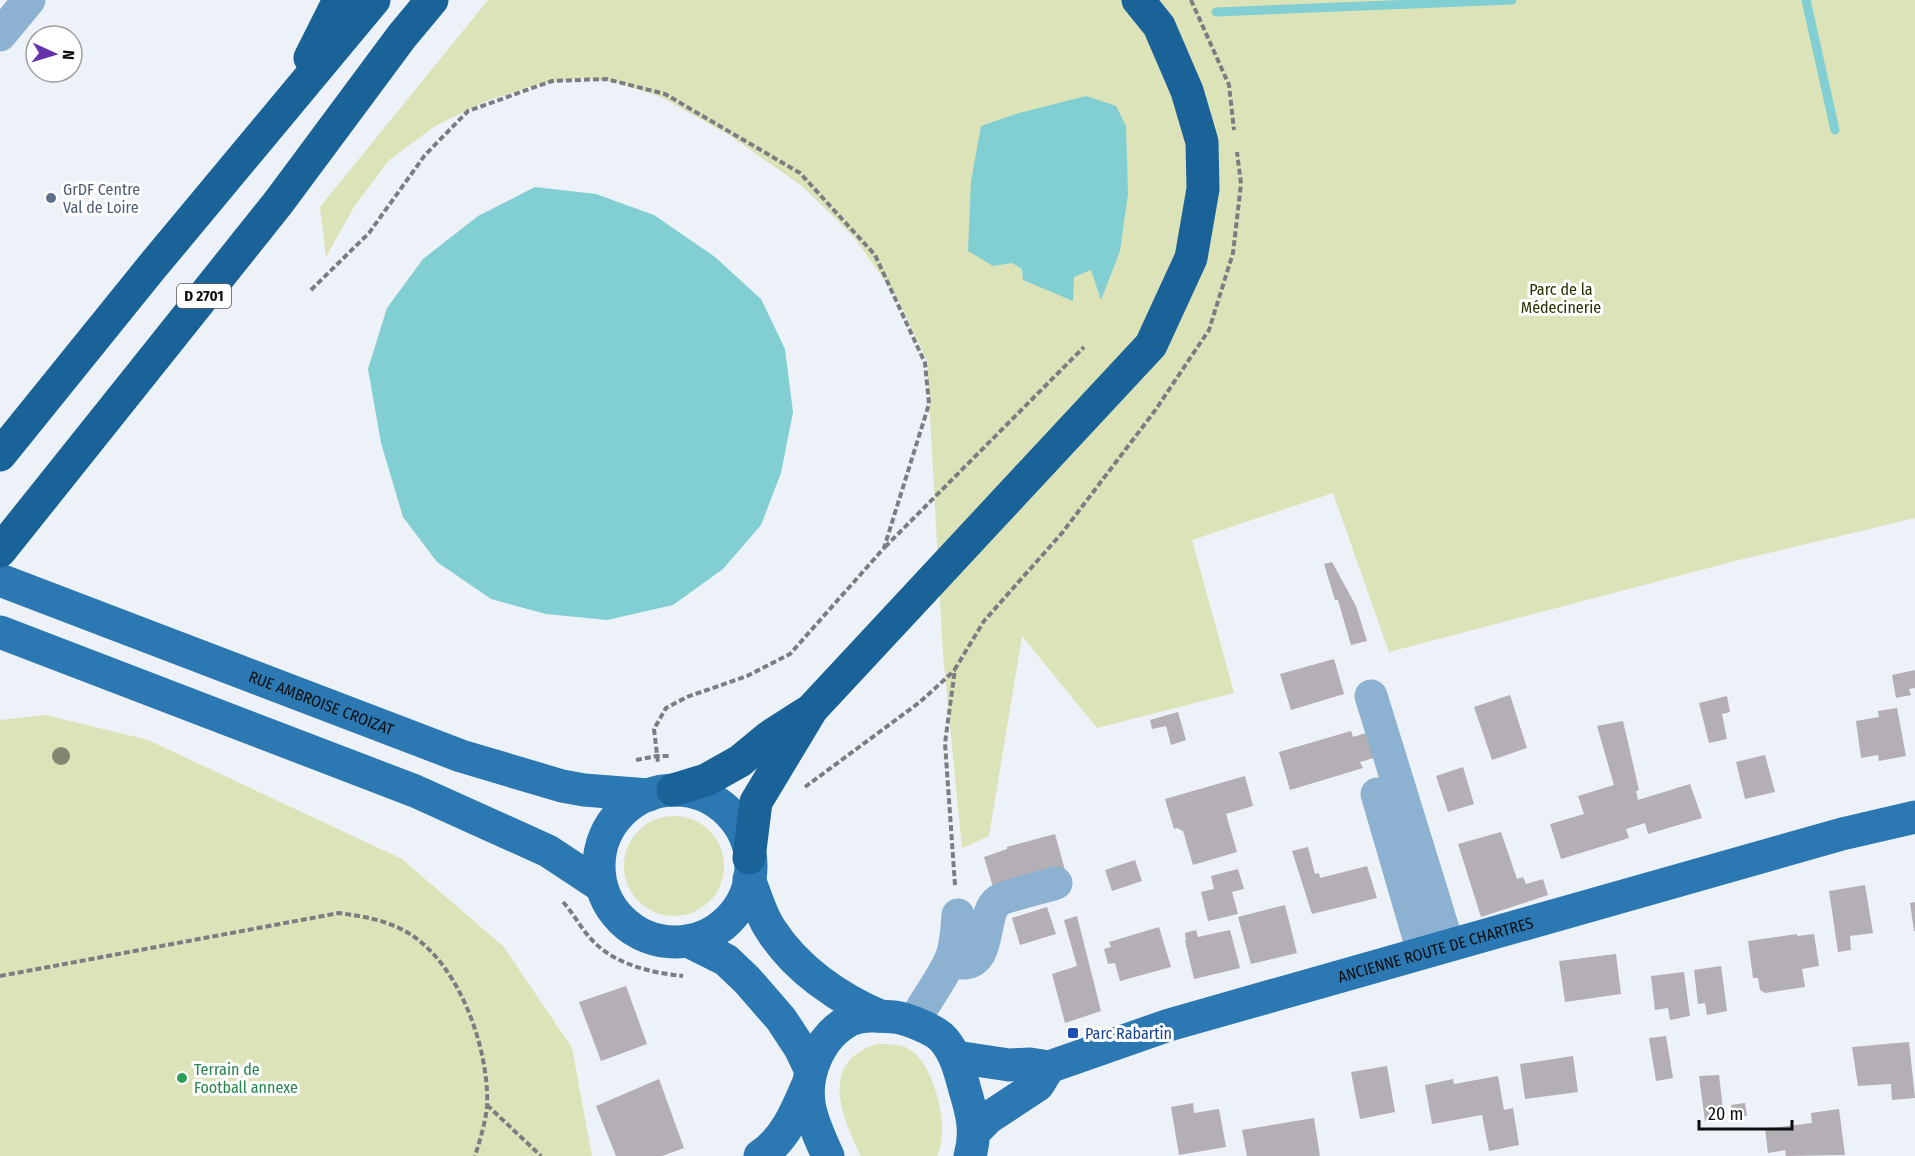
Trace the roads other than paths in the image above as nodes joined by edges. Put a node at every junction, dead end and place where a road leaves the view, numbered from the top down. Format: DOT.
graph roads {
  1 [pos="29,0"];
  2 [pos="339,0"];
  3 [pos="374,0"];
  4 [pos="432,0"];
  5 [pos="449,0"];
  6 [pos="1138,0"];
  7 [pos="0,35"];
  8 [pos="402,36"];
  9 [pos="285,109"];
  10 [pos="0,455"];
  11 [pos="0,551"];
  12 [pos="0,580"];
  13 [pos="0,632"];
  14 [pos="1371,696"];
  15 [pos="813,709"];
  16 [pos="661,792"];
  17 [pos="1377,794"];
  18 [pos="1915,817"];
  19 [pos="749,868"];
  20 [pos="1056,883"];
  21 [pos="601,886"];
  22 [pos="958,915"];
  23 [pos="688,942"];
  24 [pos="1436,949"];
  25 [pos="950,961"];
  26 [pos="880,1016"];
  27 [pos="914,1022"];
  28 [pos="956,1057"];
  29 [pos="1049,1067"];
  30 [pos="809,1077"];
  31 [pos="974,1146"];
  32 [pos="760,1156"];
  33 [pos="828,1156"];
  1 -- 7 [label="street"];
  2 -- 9 [label="highway"];
  3 -- 9 [label="highway"];
  4 -- 8 [label="highway, D 2701"];
  5 -- 8 [label="highway"];
  6 -- 15 [label="highway"];
  8 -- 11 [label="highway, D 2701"];
  9 -- 10 [label="highway"];
  12 -- 16 [label="main road, RUE AMBROISE CROIZAT"];
  13 -- 21 [label="main road"];
  14 -- 24 [label="street"];
  15 -- 16 [label="highway"];
  15 -- 19 [label="highway"];
  16 -- 19 [label="main road"];
  16 -- 21 [label="main road"];
  17 -- 24 [label="street"];
  18 -- 24 [label="main road, ANCIENNE ROUTE DE CHARTRES"];
  19 -- 23 [label="main road"];
  19 -- 26 [label="main road"];
  20 -- 25 [label="street"];
  21 -- 23 [label="main road"];
  22 -- 25 [label="street"];
  23 -- 30 [label="main road"];
  24 -- 29 [label="main road, ANCIENNE ROUTE DE CHARTRES"];
  25 -- 27 [label="street"];
  26 -- 27 [label="main road"];
  26 -- 30 [label="main road"];
  27 -- 28 [label="main road"];
  28 -- 29 [label="main road, ANCIENNE ROUTE DE CHARTRES"];
  28 -- 31 [label="main road"];
  29 -- 31 [label="main road"];
  30 -- 32 [label="main road"];
  30 -- 33 [label="main road"];
}
